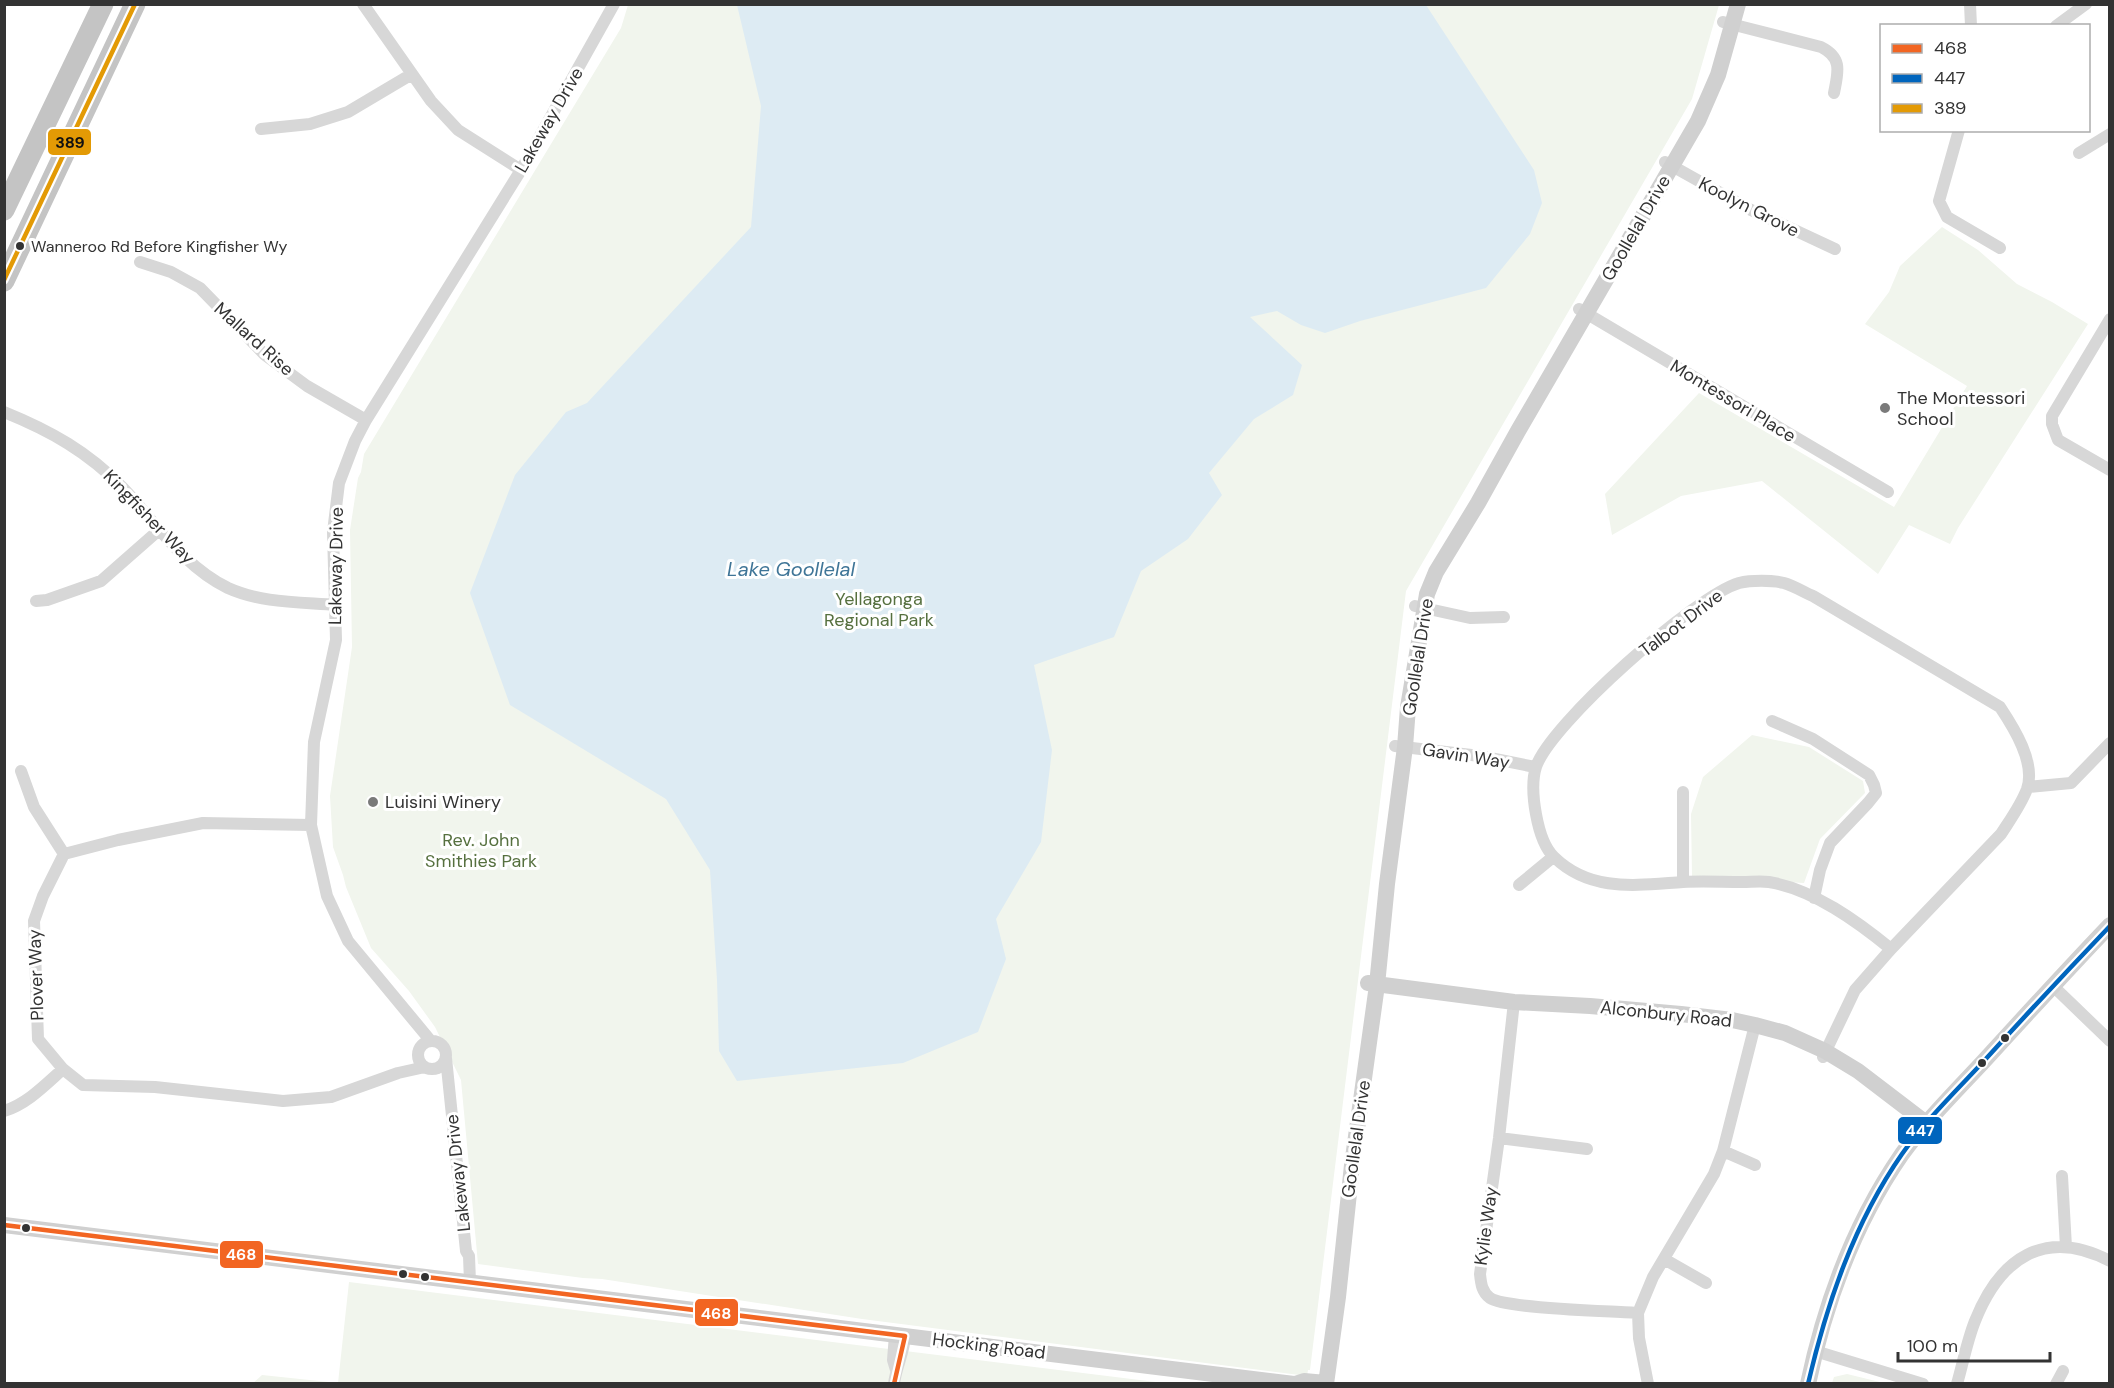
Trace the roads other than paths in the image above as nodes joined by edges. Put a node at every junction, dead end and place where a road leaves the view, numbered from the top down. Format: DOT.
graph roads {
  1 [pos="93,4"];
  2 [pos="103,4"];
  3 [pos="363,4"];
  4 [pos="614,4"];
  5 [pos="1728,4"];
  6 [pos="1738,4"];
  7 [pos="1970,4"];
  8 [pos="2086,4"];
  9 [pos="132,7"];
  10 [pos="1728,23"];
  11 [pos="1971,24"];
  12 [pos="2059,24"];
  13 [pos="92,29"];
  14 [pos="412,74"];
  15 [pos="1834,93"];
  16 [pos="261,129"];
  17 [pos="1958,132"];
  18 [pos="2109,134"];
  19 [pos="2079,153"];
  20 [pos="1668,164"];
  21 [pos="521,170"];
  22 [pos="4,210"];
  23 [pos="2000,248"];
  24 [pos="1835,249"];
  25 [pos="140,262"];
  26 [pos="4,280"];
  27 [pos="1583,311"];
  28 [pos="2109,319"];
  29 [pos="4,412"];
  30 [pos="366,420"];
  31 [pos="2109,470"];
  32 [pos="1888,492"];
  33 [pos="159,530"];
  34 [pos="36,601"];
  35 [pos="336,605"];
  36 [pos="1419,607"];
  37 [pos="1504,617"];
  38 [pos="1772,721"];
  39 [pos="2109,743"];
  40 [pos="1400,746"];
  41 [pos="1535,767"];
  42 [pos="21,771"];
  43 [pos="2028,788"];
  44 [pos="1683,792"];
  45 [pos="311,825"];
  46 [pos="64,854"];
  47 [pos="1553,856"];
  48 [pos="1683,882"];
  49 [pos="1519,885"];
  50 [pos="1814,898"];
  51 [pos="2109,925"];
  52 [pos="2109,940"];
  53 [pos="1892,950"];
  54 [pos="1372,989"];
  55 [pos="2056,989"];
  56 [pos="1513,1006"];
  57 [pos="1754,1028"];
  58 [pos="2109,1041"];
  59 [pos="423,1047"];
  60 [pos="1824,1054"];
  61 [pos="446,1058"];
  62 [pos="429,1068"];
  63 [pos="63,1070"];
  64 [pos="398,1073"];
  65 [pos="449,1095"];
  66 [pos="4,1111"];
  67 [pos="1928,1129"];
  68 [pos="1499,1138"];
  69 [pos="1587,1149"];
  70 [pos="1724,1151"];
  71 [pos="1755,1165"];
  72 [pos="2062,1176"];
  73 [pos="4,1225"];
  74 [pos="2066,1247"];
  75 [pos="1664,1259"];
  76 [pos="2109,1261"];
  77 [pos="465,1281"];
  78 [pos="1707,1283"];
  79 [pos="1638,1313"];
  80 [pos="900,1335"];
  81 [pos="1820,1352"];
  82 [pos="2063,1371"];
  83 [pos="895,1377"];
  84 [pos="1294,1383"];
  85 [pos="1322,1383"];
  86 [pos="1648,1383"];
  87 [pos="1808,1383"];
  88 [pos="1819,1383"];
  89 [pos="1923,1383"];
  90 [pos="1957,1383"];
  91 [pos="2056,1383"];
  1 -- 13 [label="highway"];
  2 -- 13 [label="highway"];
  3 -- 14 [label="street"];
  4 -- 21 [label="street, Lakeway Drive"];
  5 -- 10 [label="street, Goollelal Drive"];
  6 -- 10 [label="street, Goollelal Drive"];
  7 -- 11 [label="street"];
  8 -- 12 [label="street"];
  9 -- 26 [label="highway"];
  10 -- 15 [label="street"];
  10 -- 20 [label="street, Goollelal Drive"];
  13 -- 22 [label="highway"];
  14 -- 16 [label="street"];
  14 -- 21 [label="street"];
  17 -- 23 [label="street"];
  18 -- 19 [label="street"];
  20 -- 24 [label="street, Koolyn Grove"];
  20 -- 27 [label="street, Goollelal Drive"];
  21 -- 30 [label="street, Lakeway Drive"];
  25 -- 30 [label="street, Mallard Rise"];
  27 -- 32 [label="street, Montessori Place"];
  27 -- 36 [label="street, Goollelal Drive"];
  28 -- 31 [label="street"];
  29 -- 33 [label="street, Kingfisher Way"];
  30 -- 35 [label="street, Lakeway Drive"];
  33 -- 34 [label="street"];
  33 -- 35 [label="street, Kingfisher Way"];
  35 -- 45 [label="street, Lakeway Drive"];
  36 -- 37 [label="street"];
  36 -- 40 [label="street, Goollelal Drive"];
  38 -- 50 [label="street"];
  39 -- 43 [label="street"];
  40 -- 41 [label="street, Gavin Way"];
  40 -- 54 [label="street, Goollelal Drive"];
  41 -- 43 [label="street, Talbot Drive"];
  41 -- 47 [label="street, Talbot Drive"];
  42 -- 46 [label="street"];
  43 -- 53 [label="street"];
  44 -- 48 [label="street"];
  45 -- 46 [label="street"];
  45 -- 59 [label="street, Lakeway Drive"];
  46 -- 63 [label="street, Plover Way"];
  47 -- 48 [label="street, Talbot Drive"];
  47 -- 49 [label="street"];
  48 -- 50 [label="street, Talbot Drive"];
  50 -- 53 [label="street, Talbot Drive"];
  51 -- 55 [label="street"];
  52 -- 55 [label="street"];
  53 -- 60 [label="street"];
  54 -- 56 [label="street, Alconbury Road"];
  54 -- 85 [label="street, Goollelal Drive"];
  55 -- 58 [label="street"];
  55 -- 67 [label="street"];
  56 -- 57 [label="street, Alconbury Road"];
  56 -- 68 [label="street, Kylie Way"];
  57 -- 60 [label="street, Alconbury Road"];
  57 -- 70 [label="street"];
  59 -- 61 [label="street"];
  59 -- 62 [label="street"];
  59 -- 64 [label="street, Plover Way"];
  60 -- 67 [label="street, Alconbury Road"];
  61 -- 62 [label="street"];
  61 -- 65 [label="street, Lakeway Drive"];
  62 -- 64 [label="street, Plover Way"];
  62 -- 65 [label="street, Lakeway Drive"];
  63 -- 64 [label="street, Plover Way"];
  63 -- 66 [label="street"];
  65 -- 77 [label="street, Lakeway Drive"];
  67 -- 81 [label="street"];
  68 -- 69 [label="street"];
  68 -- 79 [label="street, Kylie Way"];
  70 -- 71 [label="street"];
  70 -- 75 [label="street"];
  72 -- 74 [label="street"];
  73 -- 77 [label="street, Hocking Road"];
  74 -- 76 [label="street"];
  74 -- 90 [label="street"];
  75 -- 78 [label="street"];
  75 -- 79 [label="street"];
  77 -- 80 [label="street, Hocking Road"];
  79 -- 86 [label="street"];
  80 -- 83 [label="street"];
  80 -- 84 [label="street, Hocking Road"];
  81 -- 87 [label="street"];
  81 -- 88 [label="street"];
  81 -- 89 [label="street"];
  82 -- 91 [label="street"];
  84 -- 85 [label="street, Hocking Road"];
}
